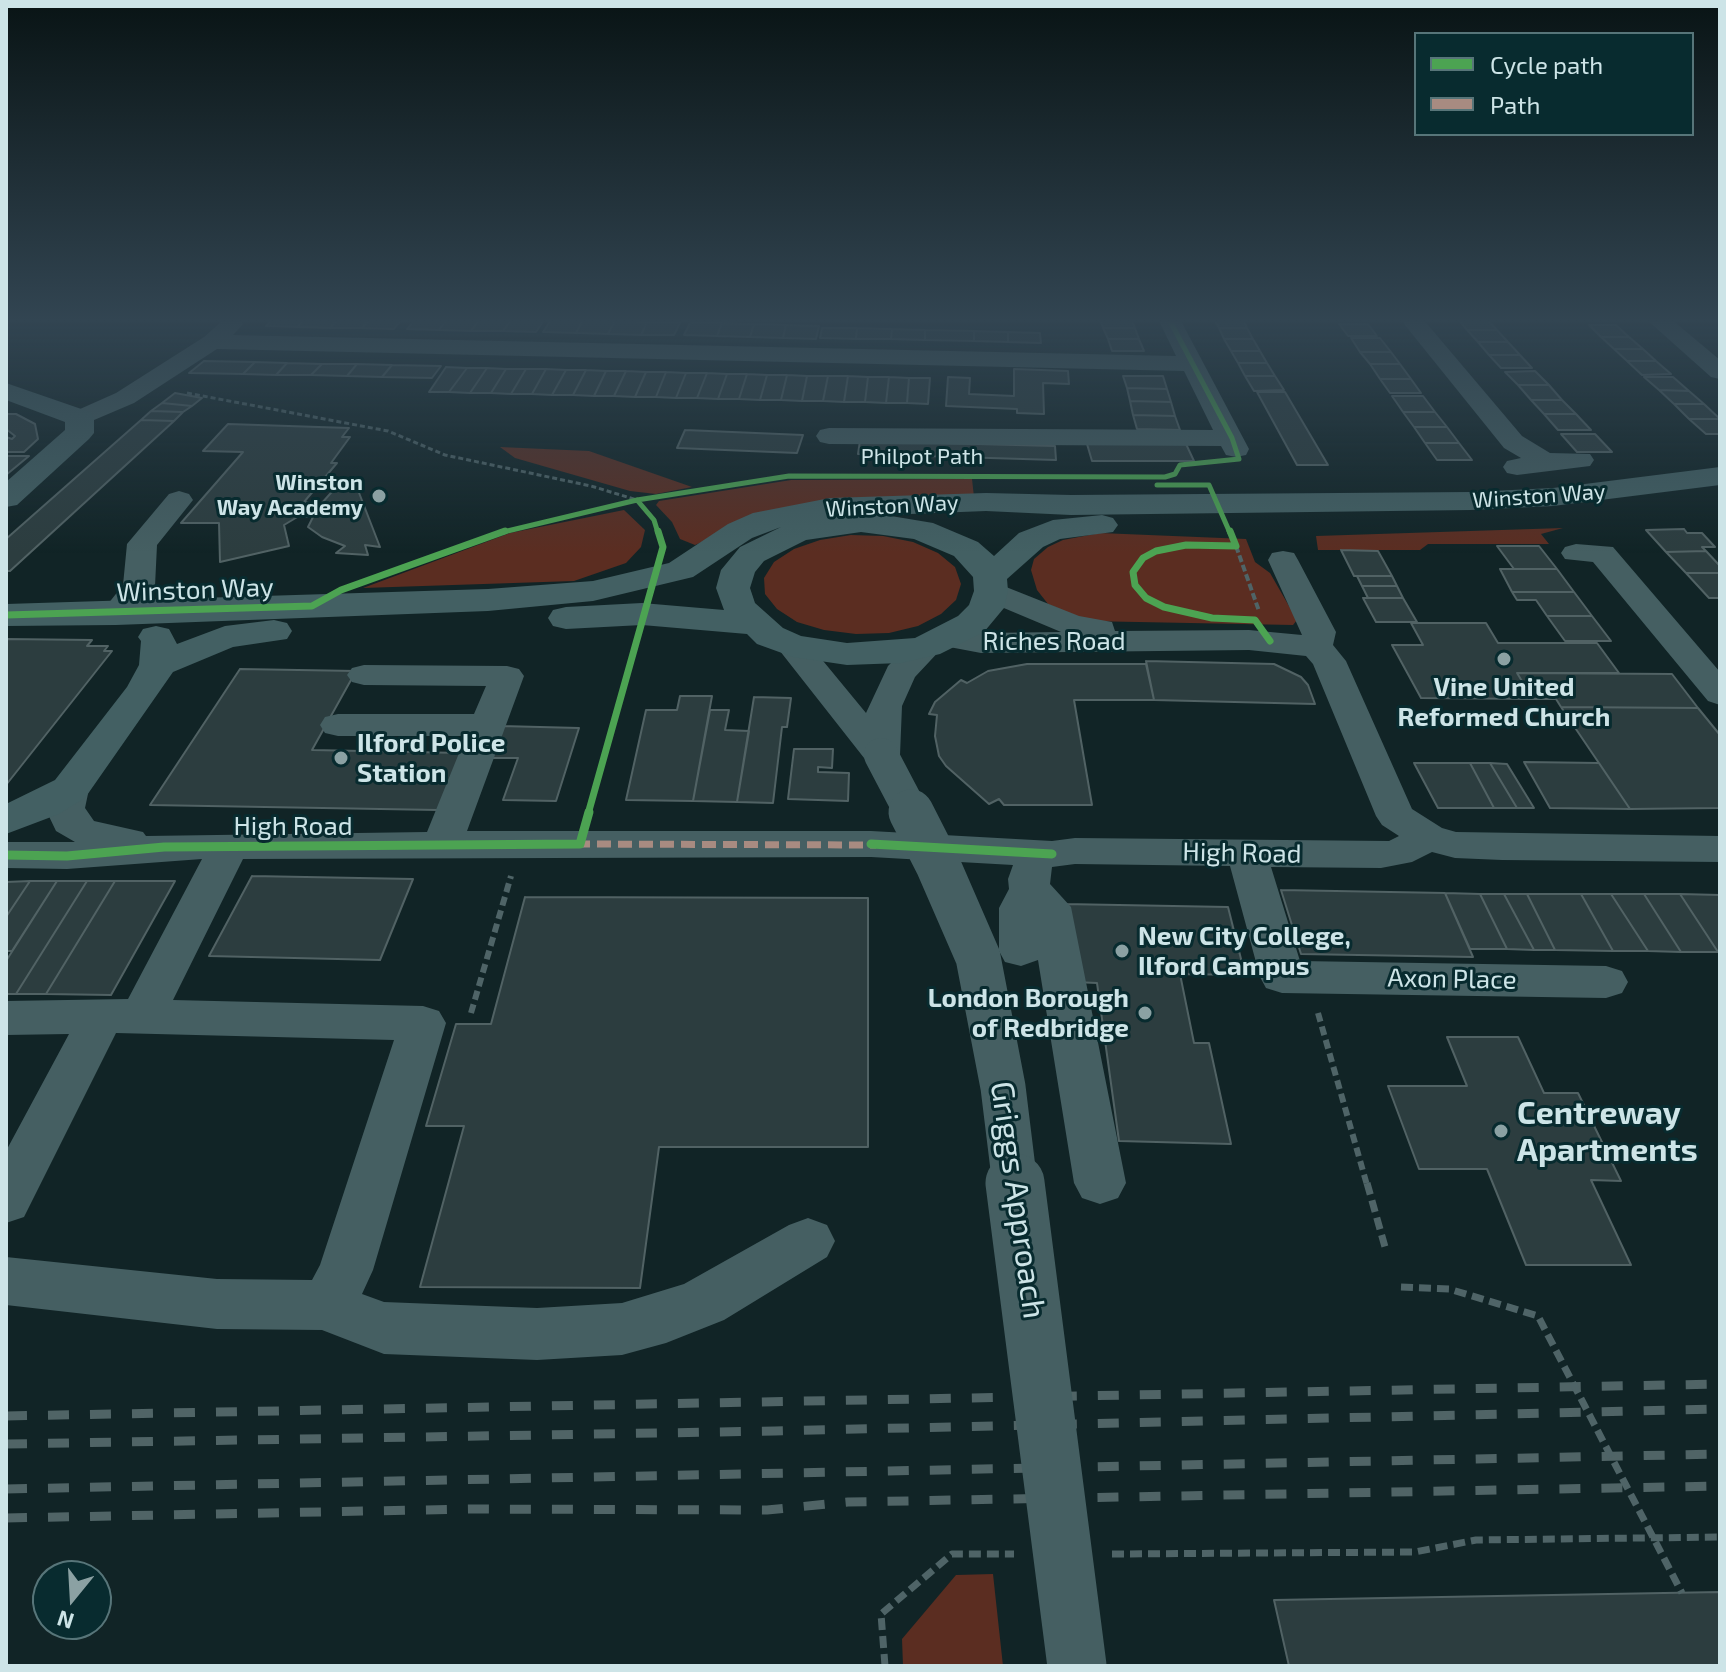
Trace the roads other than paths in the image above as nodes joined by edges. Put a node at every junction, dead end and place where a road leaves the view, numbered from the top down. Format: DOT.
graph roads {
  1 [pos="23,397"];
  2 [pos="127,397"];
  3 [pos="1209,397"];
  4 [pos="1476,397"];
  5 [pos="80,418"];
  6 [pos="829,436"];
  7 [pos="1580,460"];
  8 [pos="1545,461"];
  9 [pos="1517,467"];
  10 [pos="1720,476"];
  11 [pos="6,498"];
  12 [pos="179,500"];
  13 [pos="1720,502"];
  14 [pos="1071,505"];
  15 [pos="893,524"];
  16 [pos="1591,550"];
  17 [pos="1283,560"];
  18 [pos="738,570"];
  19 [pos="991,584"];
  20 [pos="593,591"];
  21 [pos="98,614"];
  22 [pos="6,615"];
  23 [pos="755,624"];
  24 [pos="1160,640"];
  25 [pos="938,642"];
  26 [pos="793,646"];
  27 [pos="1316,647"];
  28 [pos="158,665"];
  29 [pos="364,675"];
  30 [pos="1720,694"];
  31 [pos="338,725"];
  32 [pos="488,725"];
  33 [pos="881,755"];
  34 [pos="70,789"];
  35 [pos="6,820"];
  36 [pos="1428,837"];
  37 [pos="442,845"];
  38 [pos="227,846"];
  39 [pos="164,847"];
  40 [pos="1720,849"];
  41 [pos="1247,854"];
  42 [pos="6,855"];
  43 [pos="1041,872"];
  44 [pos="1021,951"];
  45 [pos="1606,982"];
  46 [pos="122,1017"];
  47 [pos="6,1018"];
  48 [pos="1100,1183"];
  49 [pos="6,1201"];
  50 [pos="808,1241"];
  51 [pos="6,1281"];
  52 [pos="328,1305"];
  53 [pos="1077,1666"];
  1 -- 5 [label="main road"];
  2 -- 5 [label="street"];
  3 -- 6 [label="street"];
  4 -- 8 [label="street"];
  5 -- 11 [label="main road"];
  7 -- 8 [label="street"];
  8 -- 9 [label="street"];
  10 -- 14 [label="main road, Winston Way"];
  12 -- 21 [label="street"];
  13 -- 19 [label="main road, Winston Way"];
  14 -- 15 [label="main road"];
  14 -- 20 [label="main road, Winston Way"];
  15 -- 18 [label="main road"];
  15 -- 19 [label="main road"];
  16 -- 30 [label="street"];
  17 -- 27 [label="street"];
  18 -- 20 [label="main road"];
  18 -- 23 [label="main road"];
  19 -- 24 [label="street, Riches Road"];
  19 -- 25 [label="main road, Winston Way"];
  20 -- 21 [label="main road, Winston Way"];
  21 -- 22 [label="main road, Winston Way"];
  21 -- 28 [label="main road"];
  23 -- 26 [label="main road"];
  23 -- 28 [label="main road, Winston Way"];
  24 -- 25 [label="street, Riches Road"];
  24 -- 27 [label="street, Riches Road"];
  25 -- 26 [label="main road"];
  25 -- 33 [label="street"];
  26 -- 33 [label="street, Griggs Approach"];
  27 -- 36 [label="street"];
  28 -- 34 [label="main road"];
  29 -- 32 [label="street"];
  31 -- 32 [label="street"];
  32 -- 37 [label="street"];
  33 -- 53 [label="street, Griggs Approach, bridge"];
  34 -- 35 [label="main road"];
  34 -- 39 [label="street, High Road"];
  36 -- 40 [label="street"];
  36 -- 41 [label="street, High Road"];
  37 -- 38 [label="street, High Road"];
  37 -- 43 [label="street, High Road"];
  38 -- 39 [label="street, High Road"];
  38 -- 46 [label="street"];
  39 -- 42 [label="street, High Road"];
  41 -- 43 [label="street, High Road"];
  41 -- 45 [label="street, Axon Place"];
  43 -- 44 [label="street"];
  43 -- 48 [label="street"];
  46 -- 47 [label="street"];
  46 -- 49 [label="street"];
  46 -- 52 [label="street"];
  50 -- 52 [label="street"];
  51 -- 52 [label="street"];
}
